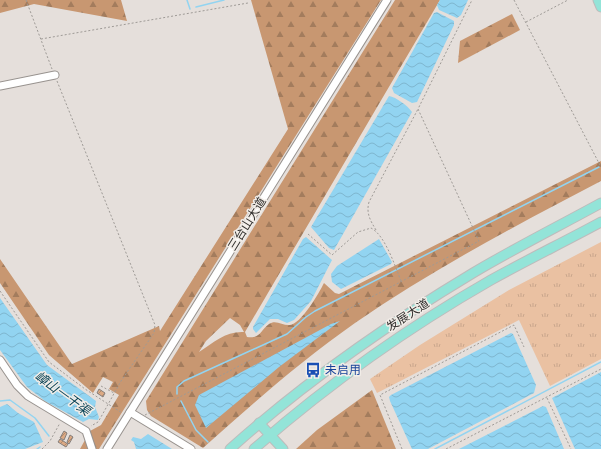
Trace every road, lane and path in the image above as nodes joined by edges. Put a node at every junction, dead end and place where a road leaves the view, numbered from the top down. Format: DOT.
graph roads {
  1 [pos="26,0"];
  2 [pos="387,0"];
  3 [pos="472,0"];
  4 [pos="514,0"];
  5 [pos="568,0"];
  6 [pos="598,0"];
  7 [pos="248,3"];
  8 [pos="601,7"];
  9 [pos="526,22"];
  10 [pos="41,39"];
  11 [pos="55,75"];
  12 [pos="0,86"];
  13 [pos="418,108"];
  14 [pos="601,167"];
  15 [pos="601,203"];
  16 [pos="601,222"];
  17 [pos="376,230"];
  18 [pos="308,234"];
  19 [pos="401,281"];
  20 [pos="0,291"];
  21 [pos="524,347"];
  22 [pos="0,360"];
  23 [pos="601,369"];
  24 [pos="101,386"];
  25 [pos="114,394"];
  26 [pos="547,397"];
  27 [pos="288,400"];
  28 [pos="108,404"];
  29 [pos="297,413"];
  30 [pos="129,414"];
  31 [pos="63,417"];
  32 [pos="140,418"];
  33 [pos="259,423"];
  34 [pos="86,431"];
  35 [pos="270,435"];
  36 [pos="236,447"];
  37 [pos="42,449"];
  38 [pos="92,449"];
  39 [pos="107,449"];
  40 [pos="191,449"];
  41 [pos="254,449"];
  42 [pos="283,449"];
  43 [pos="402,449"];
  44 [pos="446,449"];
  45 [pos="571,449"];
  1 -- 10 [label="path"];
  2 -- 30 [label="street, 三台山大道"];
  3 -- 13 [label="path"];
  4 -- 9 [label="path"];
  5 -- 9 [label="path"];
  6 -- 8 [label="main road"];
  7 -- 10 [label="path"];
  9 -- 14 [label="path"];
  10 -- 11 [label="path"];
  11 -- 12 [label="street"];
  11 -- 25 [label="path"];
  13 -- 17 [label="path"];
  13 -- 19 [label="path"];
  15 -- 27 [label="main road, 发展大道"];
  16 -- 29 [label="main road, 发展大道"];
  17 -- 18 [label="path"];
  17 -- 19 [label="path"];
  19 -- 32 [label="path"];
  20 -- 28 [label="path"];
  21 -- 43 [label="path"];
  22 -- 31 [label="street"];
  23 -- 26 [label="path"];
  24 -- 25 [label="path"];
  25 -- 28 [label="path"];
  26 -- 44 [label="path"];
  26 -- 45 [label="path"];
  27 -- 29 [label="main road"];
  27 -- 33 [label="main road, 发展大道"];
  28 -- 30 [label="path"];
  28 -- 34 [label="path"];
  29 -- 35 [label="main road, 发展大道"];
  30 -- 32 [label="street"];
  30 -- 39 [label="street, 三台山大道"];
  31 -- 34 [label="street"];
  31 -- 37 [label="path"];
  32 -- 40 [label="street"];
  33 -- 35 [label="main road"];
  33 -- 36 [label="main road, 发展大道"];
  34 -- 38 [label="street"];
  35 -- 41 [label="main road, 发展大道"];
  35 -- 42 [label="main road"];
}
